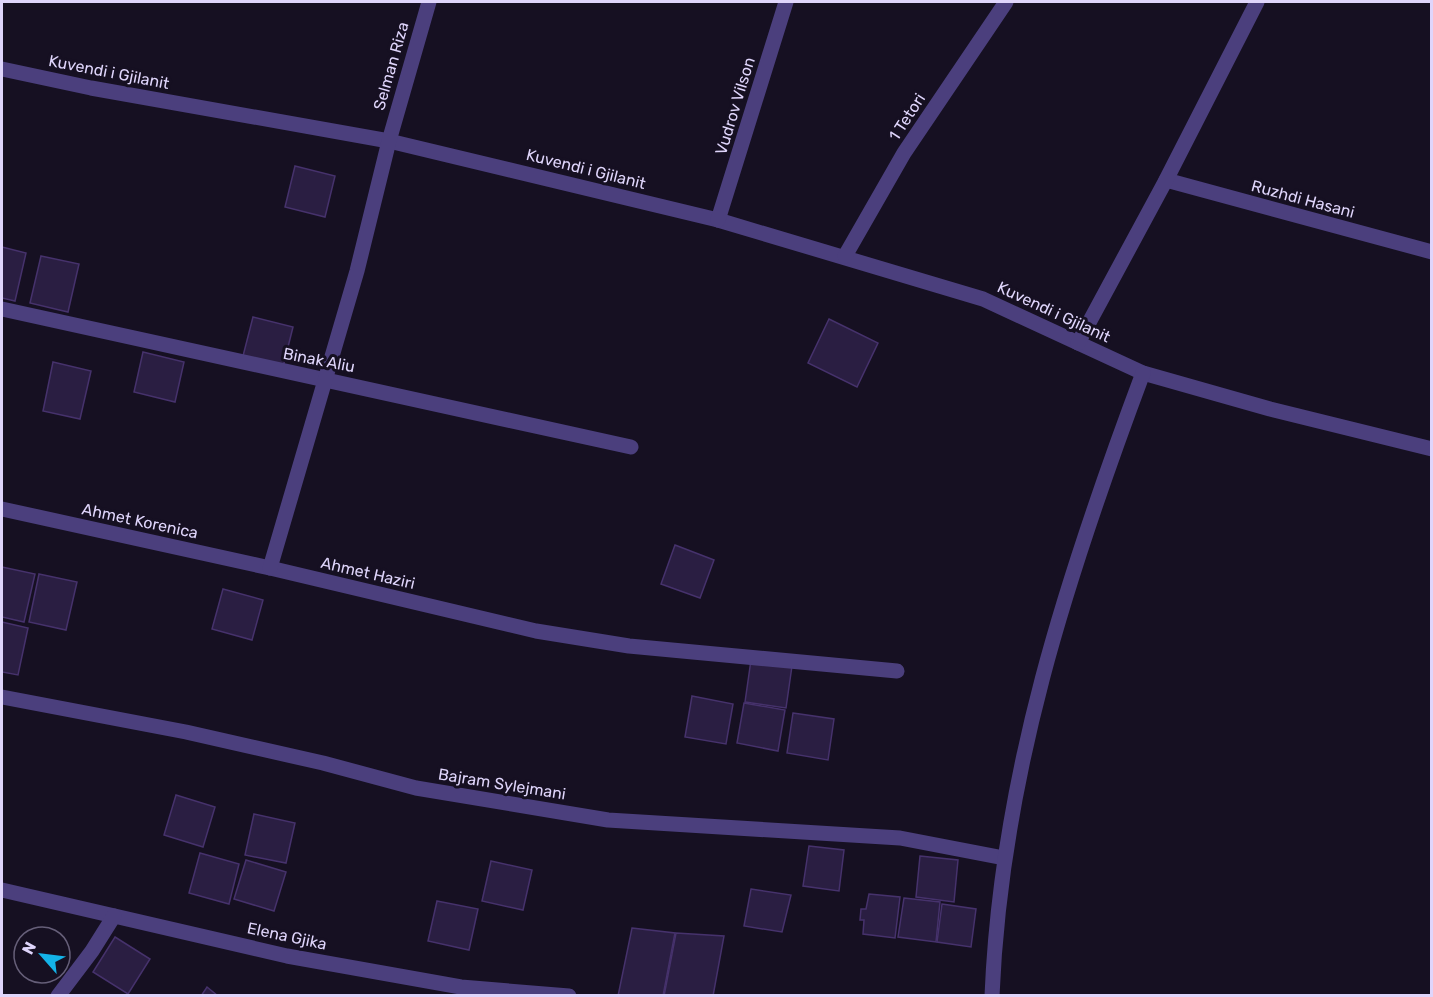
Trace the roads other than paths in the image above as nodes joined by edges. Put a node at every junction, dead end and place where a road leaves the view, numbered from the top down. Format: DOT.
graph roads {
  1 [pos="429,2"];
  2 [pos="786,2"];
  3 [pos="1006,2"];
  4 [pos="1257,2"];
  5 [pos="2,69"];
  6 [pos="389,141"];
  7 [pos="1166,180"];
  8 [pos="718,220"];
  9 [pos="1431,252"];
  10 [pos="844,256"];
  11 [pos="2,309"];
  12 [pos="1078,343"];
  13 [pos="1143,373"];
  14 [pos="324,380"];
  15 [pos="631,447"];
  16 [pos="1431,449"];
  17 [pos="2,509"];
  18 [pos="270,568"];
  19 [pos="897,672"];
  20 [pos="2,697"];
  21 [pos="1004,858"];
  22 [pos="2,890"];
  23 [pos="114,916"];
  24 [pos="459,991"];
  25 [pos="553,994"];
  26 [pos="58,996"];
  27 [pos="569,996"];
  28 [pos="992,996"];
  1 -- 6 [label="street, Selman Riza"];
  2 -- 8 [label="street, Vudrov Vilson"];
  3 -- 10 [label="street, 1 Tetori"];
  4 -- 7 [label="street"];
  5 -- 6 [label="street, Kuvendi i Gjilanit"];
  6 -- 8 [label="street, Kuvendi i Gjilanit"];
  6 -- 14 [label="street"];
  7 -- 9 [label="street, Ruzhdi Hasani"];
  7 -- 12 [label="street"];
  8 -- 10 [label="street, Kuvendi i Gjilanit"];
  10 -- 12 [label="street, Kuvendi i Gjilanit"];
  11 -- 14 [label="street, Binak Aliu"];
  12 -- 13 [label="street, Kuvendi i Gjilanit"];
  13 -- 16 [label="street, Kuvendi i Gjilanit"];
  13 -- 21 [label="street"];
  14 -- 15 [label="street, Binak Aliu"];
  14 -- 18 [label="street"];
  17 -- 18 [label="street, Ahmet Korenica"];
  18 -- 19 [label="street, Ahmet Haziri"];
  20 -- 21 [label="street, Bajram Sylejmani"];
  21 -- 28 [label="street"];
  22 -- 23 [label="street, Elena Gjika"];
  23 -- 24 [label="street, Elena Gjika"];
  23 -- 26 [label="street"];
  24 -- 25 [label="street, Elena Gjika"];
  25 -- 27 [label="street, Elena Gjika"];
}
